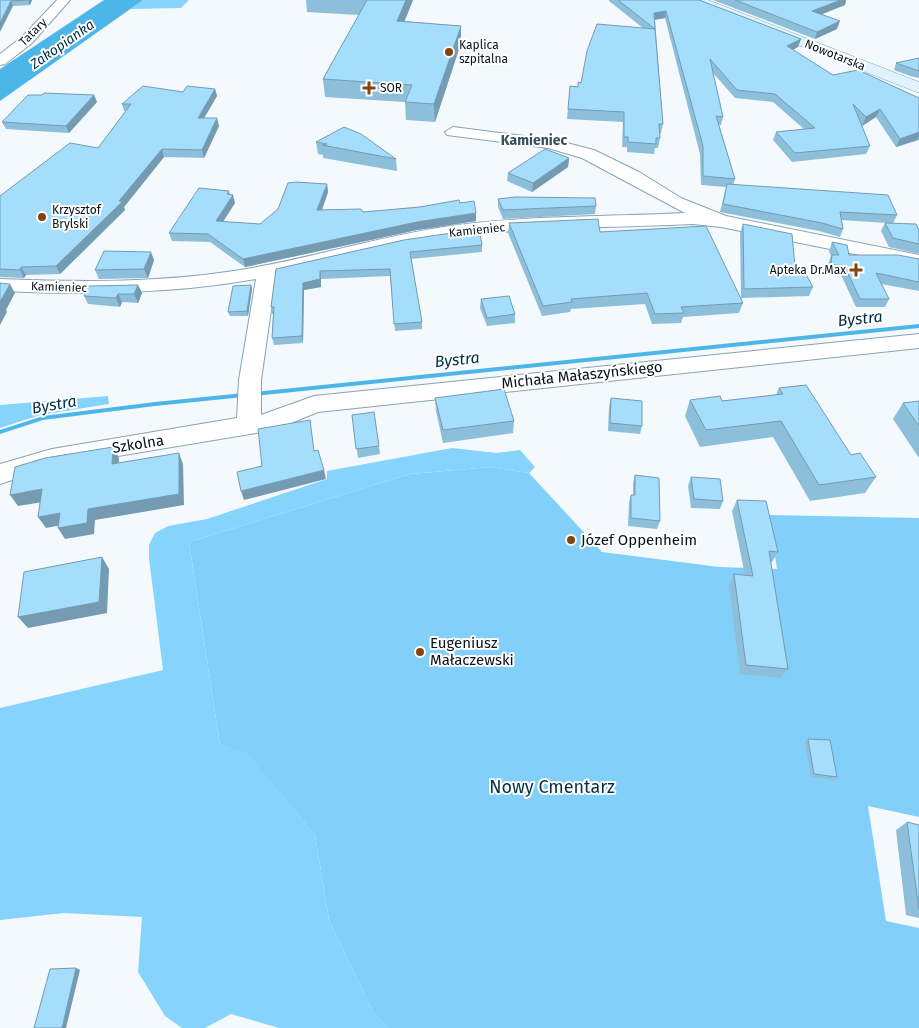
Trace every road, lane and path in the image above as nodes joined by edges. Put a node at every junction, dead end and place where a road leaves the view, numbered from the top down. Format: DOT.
graph roads {
  1 [pos="64,0"];
  2 [pos="696,0"];
  3 [pos="0,61"];
  4 [pos="919,88"];
  5 [pos="453,132"];
  6 [pos="721,221"];
  7 [pos="919,261"];
  8 [pos="267,271"];
  9 [pos="0,285"];
  10 [pos="919,341"];
  11 [pos="314,404"];
  12 [pos="249,417"];
  13 [pos="0,474"];
  1 -- 3 [label="street, Tatary"];
  2 -- 4 [label="main road, Nowotarska"];
  5 -- 6 [label="street, Kamieniec"];
  6 -- 7 [label="street, Kamieniec"];
  6 -- 8 [label="street, Kamieniec"];
  8 -- 9 [label="street, Kamieniec"];
  8 -- 12 [label="street"];
  10 -- 11 [label="street, Michała Małaszyńskiego"];
  11 -- 12 [label="street, Michała Małaszyńskiego"];
  12 -- 13 [label="street, Szkolna"];
}
